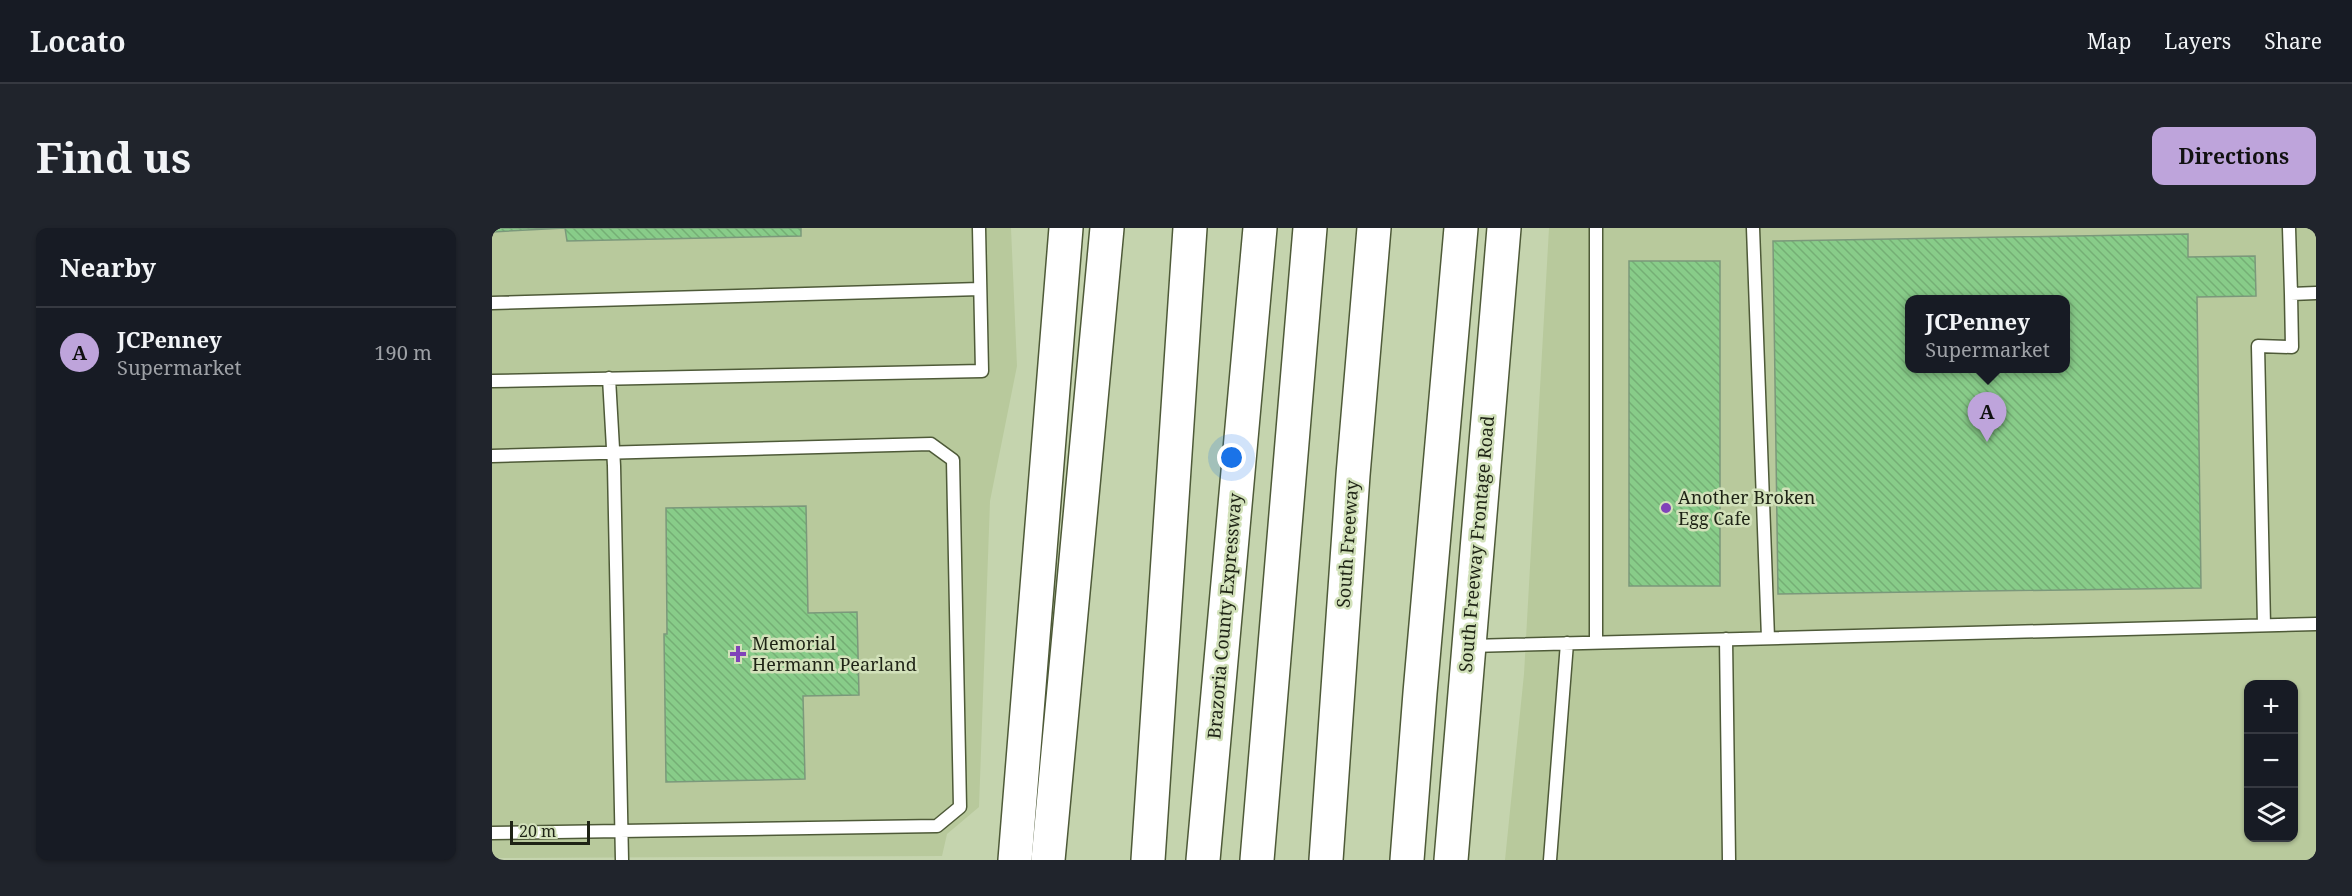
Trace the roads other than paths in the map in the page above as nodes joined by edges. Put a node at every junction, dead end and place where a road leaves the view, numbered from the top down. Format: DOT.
graph roads {
  1 [pos="979,228"];
  2 [pos="1066,228"];
  3 [pos="1107,228"];
  4 [pos="1190,228"];
  5 [pos="1260,228"];
  6 [pos="1310,228"];
  7 [pos="1374,228"];
  8 [pos="1461,228"];
  9 [pos="1504,228"];
  10 [pos="1596,228"];
  11 [pos="1753,228"];
  12 [pos="2289,228"];
  13 [pos="980,289"];
  14 [pos="2316,293"];
  15 [pos="2291,294"];
  16 [pos="492,303"];
  17 [pos="609,378"];
  18 [pos="492,381"];
  19 [pos="613,453"];
  20 [pos="492,456"];
  21 [pos="2316,624"];
  22 [pos="2264,625"];
  23 [pos="1768,638"];
  24 [pos="1726,639"];
  25 [pos="1596,642"];
  26 [pos="1567,643"];
  27 [pos="1469,646"];
  28 [pos="622,830"];
  29 [pos="492,833"];
  30 [pos="622,860"];
  31 [pos="1015,860"];
  32 [pos="1048,860"];
  33 [pos="1148,860"];
  34 [pos="1203,860"];
  35 [pos="1257,860"];
  36 [pos="1326,860"];
  37 [pos="1407,860"];
  38 [pos="1451,860"];
  39 [pos="1551,860"];
  40 [pos="1729,860"];
  1 -- 13 [label="lane"];
  2 -- 31 [label="main road"];
  3 -- 32 [label="main road"];
  4 -- 33 [label="main road"];
  5 -- 34 [label="main road, Brazoria County Expressway"];
  6 -- 35 [label="main road"];
  7 -- 36 [label="main road, South Freeway"];
  8 -- 37 [label="main road"];
  9 -- 27 [label="main road, South Freeway Frontage Road"];
  10 -- 25 [label="lane"];
  11 -- 23 [label="lane"];
  12 -- 15 [label="lane"];
  13 -- 16 [label="lane"];
  13 -- 17 [label="lane"];
  14 -- 15 [label="lane"];
  15 -- 22 [label="lane"];
  17 -- 18 [label="lane"];
  17 -- 19 [label="lane"];
  19 -- 20 [label="lane"];
  19 -- 28 [label="lane"];
  19 -- 28 [label="lane"];
  21 -- 22 [label="lane"];
  22 -- 23 [label="lane"];
  23 -- 24 [label="lane"];
  24 -- 25 [label="lane"];
  24 -- 40 [label="lane"];
  25 -- 26 [label="lane"];
  26 -- 27 [label="lane"];
  26 -- 39 [label="lane"];
  27 -- 38 [label="main road, South Freeway Frontage Road"];
  28 -- 29 [label="lane"];
  28 -- 30 [label="lane"];
}
